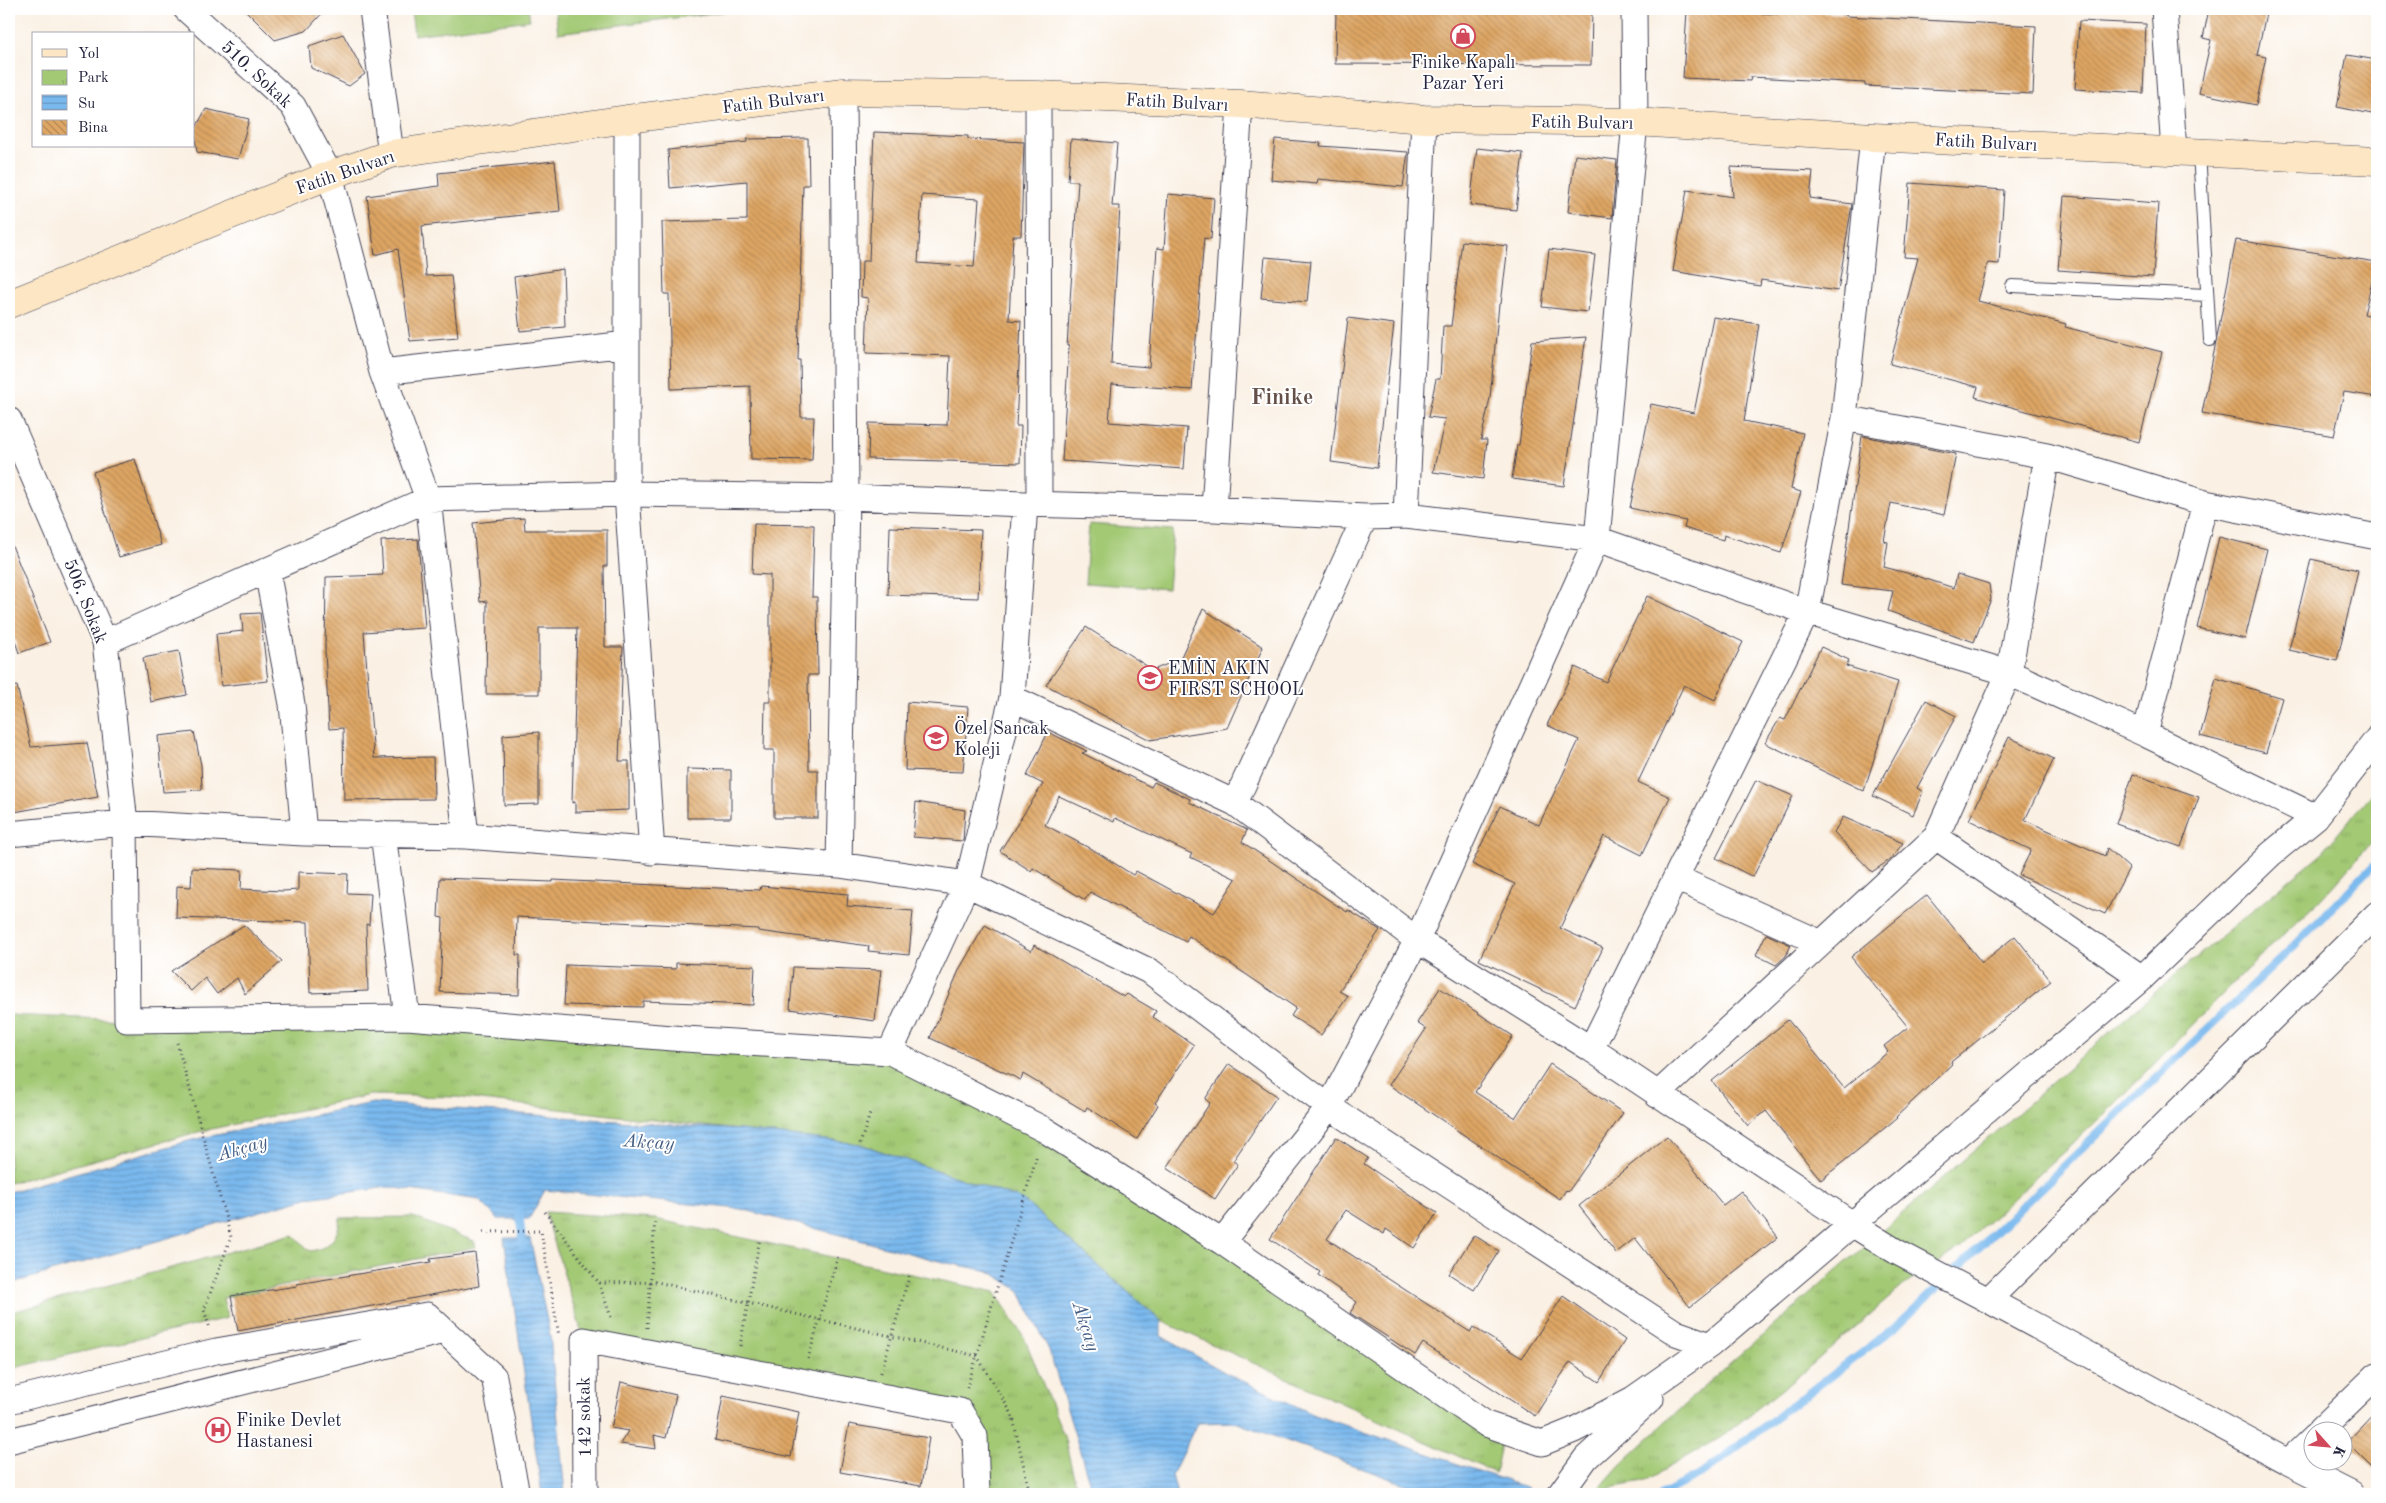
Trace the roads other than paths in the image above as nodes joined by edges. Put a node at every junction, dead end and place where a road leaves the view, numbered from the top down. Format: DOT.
graph roads {
  1 [pos="186,9"];
  2 [pos="372,9"];
  3 [pos="1634,9"];
  4 [pos="2164,9"];
  5 [pos="843,92"];
  6 [pos="1038,95"];
  7 [pos="1240,104"];
  8 [pos="1424,119"];
  9 [pos="627,120"];
  10 [pos="1635,122"];
  11 [pos="1873,137"];
  12 [pos="2186,152"];
  13 [pos="391,154"];
  14 [pos="2377,161"];
  15 [pos="330,175"];
  16 [pos="2012,286"];
  17 [pos="2207,295"];
  18 [pos="9,304"];
  19 [pos="2210,340"];
  20 [pos="627,344"];
  21 [pos="382,372"];
  22 [pos="1844,418"];
  23 [pos="9,420"];
  24 [pos="2047,456"];
  25 [pos="627,494"];
  26 [pos="846,497"];
  27 [pos="428,499"];
  28 [pos="2206,503"];
  29 [pos="1032,504"];
  30 [pos="1214,509"];
  31 [pos="1406,516"];
  32 [pos="1365,517"];
  33 [pos="2377,537"];
  34 [pos="1597,539"];
  35 [pos="267,571"];
  36 [pos="1807,612"];
  37 [pos="105,642"];
  38 [pos="2009,673"];
  39 [pos="1012,698"];
  40 [pos="2145,734"];
  41 [pos="2377,739"];
  42 [pos="1235,803"];
  43 [pos="2316,817"];
  44 [pos="125,823"];
  45 [pos="9,834"];
  46 [pos="304,834"];
  47 [pos="383,834"];
  48 [pos="466,836"];
  49 [pos="1936,836"];
  50 [pos="652,852"];
  51 [pos="839,865"];
  52 [pos="1676,878"];
  53 [pos="967,884"];
  54 [pos="2377,914"];
  55 [pos="1417,940"];
  56 [pos="1821,943"];
  57 [pos="2142,978"];
  58 [pos="407,1017"];
  59 [pos="1591,1049"];
  60 [pos="890,1052"];
  61 [pos="1657,1095"];
  62 [pos="1329,1107"];
  63 [pos="1852,1224"];
  64 [pos="1222,1242"];
  65 [pos="1988,1300"];
  66 [pos="444,1331"];
  67 [pos="1710,1346"];
  68 [pos="2377,1375"];
  69 [pos="9,1401"];
  70 [pos="2330,1420"];
  71 [pos="9,1441"];
  72 [pos="2304,1447"];
  73 [pos="2288,1462"];
  74 [pos="517,1494"];
  75 [pos="585,1494"];
  76 [pos="978,1494"];
  77 [pos="1560,1494"];
  78 [pos="2351,1494"];
  1 -- 15 [label="street, 510. Sokak"];
  2 -- 13 [label="street"];
  3 -- 10 [label="street"];
  4 -- 12 [label="street"];
  5 -- 6 [label="street, Fatih Bulvarı"];
  5 -- 9 [label="street, Fatih Bulvarı"];
  5 -- 26 [label="street"];
  6 -- 7 [label="street, Fatih Bulvarı"];
  6 -- 29 [label="street"];
  7 -- 8 [label="street, Fatih Bulvarı"];
  7 -- 30 [label="street"];
  8 -- 10 [label="street, Fatih Bulvarı"];
  8 -- 31 [label="street"];
  9 -- 13 [label="street, Fatih Bulvarı"];
  9 -- 20 [label="street"];
  10 -- 11 [label="street, Fatih Bulvarı"];
  10 -- 34 [label="street"];
  11 -- 12 [label="street, Fatih Bulvarı"];
  11 -- 22 [label="street"];
  12 -- 14 [label="street, Fatih Bulvarı"];
  12 -- 17 [label="lane"];
  13 -- 15 [label="street, Fatih Bulvarı"];
  15 -- 18 [label="street, Fatih Bulvarı"];
  15 -- 21 [label="street, 510. Sokak"];
  16 -- 17 [label="lane"];
  17 -- 19 [label="lane"];
  20 -- 21 [label="street"];
  20 -- 25 [label="street"];
  21 -- 27 [label="street, 510. Sokak"];
  22 -- 24 [label="street"];
  22 -- 36 [label="street"];
  23 -- 37 [label="street, 506. Sokak"];
  24 -- 28 [label="street"];
  24 -- 38 [label="street"];
  25 -- 26 [label="street"];
  25 -- 27 [label="street"];
  25 -- 50 [label="street"];
  26 -- 29 [label="street"];
  26 -- 51 [label="street"];
  27 -- 35 [label="street"];
  27 -- 48 [label="street, 510. Sokak"];
  28 -- 33 [label="street"];
  28 -- 40 [label="street"];
  29 -- 30 [label="street"];
  29 -- 39 [label="street"];
  30 -- 32 [label="street"];
  31 -- 32 [label="street"];
  31 -- 34 [label="street"];
  32 -- 42 [label="street"];
  34 -- 36 [label="street"];
  34 -- 55 [label="street"];
  35 -- 37 [label="street"];
  35 -- 46 [label="street"];
  36 -- 38 [label="street"];
  36 -- 52 [label="street"];
  37 -- 44 [label="street, 506. Sokak"];
  38 -- 40 [label="street"];
  38 -- 49 [label="street"];
  39 -- 42 [label="street"];
  39 -- 53 [label="street"];
  40 -- 43 [label="street"];
  41 -- 43 [label="street"];
  42 -- 55 [label="street"];
  43 -- 57 [label="street"];
  44 -- 45 [label="street"];
  44 -- 46 [label="street"];
  44 -- 58 [label="street, 506. Sokak"];
  46 -- 47 [label="street"];
  47 -- 48 [label="street"];
  47 -- 58 [label="street"];
  48 -- 50 [label="street"];
  49 -- 56 [label="street"];
  49 -- 57 [label="street"];
  50 -- 51 [label="street"];
  51 -- 53 [label="street"];
  52 -- 56 [label="street"];
  52 -- 59 [label="street"];
  53 -- 60 [label="street"];
  53 -- 62 [label="street"];
  54 -- 65 [label="street"];
  55 -- 59 [label="street"];
  55 -- 62 [label="street"];
  56 -- 61 [label="street"];
  57 -- 63 [label="street"];
  58 -- 60 [label="street"];
  59 -- 61 [label="street"];
  60 -- 64 [label="street"];
  61 -- 63 [label="street"];
  62 -- 64 [label="street"];
  62 -- 67 [label="street"];
  63 -- 65 [label="street"];
  63 -- 67 [label="street"];
  64 -- 67 [label="street"];
  65 -- 73 [label="street"];
  66 -- 69 [label="street"];
  66 -- 71 [label="street"];
  66 -- 74 [label="street"];
  67 -- 77 [label="street"];
  68 -- 70 [label="street"];
  72 -- 73 [label="street"];
  73 -- 78 [label="street"];
  75 -- 76 [label="street, 142 sokak"];
}
